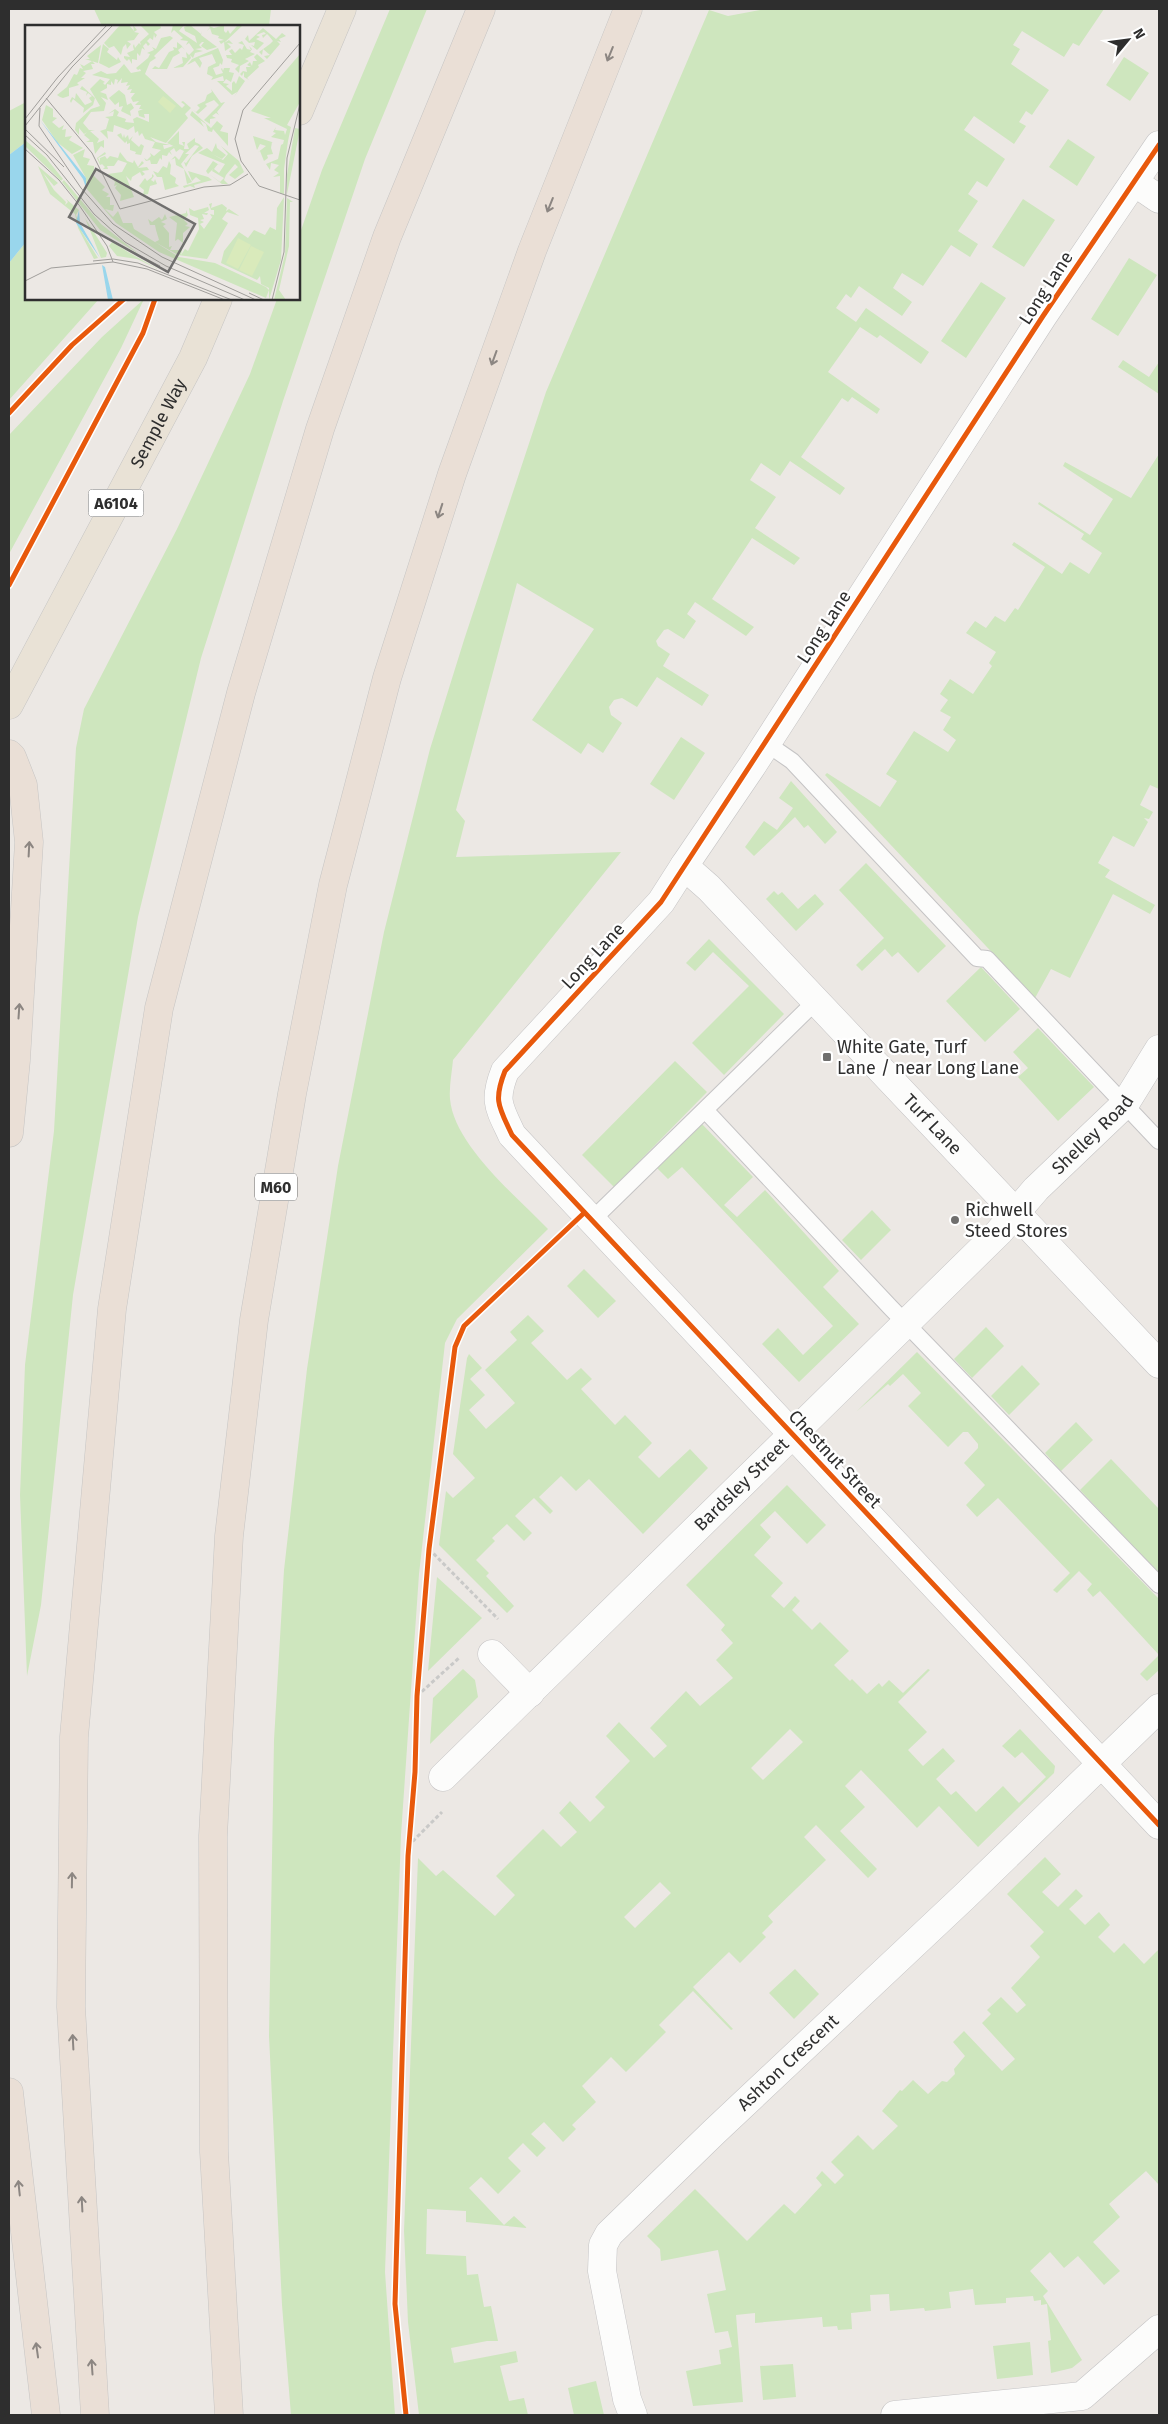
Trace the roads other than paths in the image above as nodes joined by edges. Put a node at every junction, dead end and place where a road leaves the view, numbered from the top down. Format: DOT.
graph roads {
  1 [pos="342,9"];
  2 [pos="481,9"];
  3 [pos="628,9"];
  4 [pos="300,109"];
  5 [pos="1159,144"];
  6 [pos="1134,182"];
  7 [pos="1159,199"];
  8 [pos="218,300"];
  9 [pos="9,705"];
  10 [pos="766,743"];
  11 [pos="9,754"];
  12 [pos="684,866"];
  13 [pos="816,1002"];
  14 [pos="1159,1049"];
  15 [pos="12,1055"];
  16 [pos="1125,1104"];
  17 [pos="499,1108"];
  18 [pos="705,1110"];
  19 [pos="9,1133"];
  20 [pos="1159,1141"];
  21 [pos="1014,1212"];
  22 [pos="592,1221"];
  23 [pos="906,1322"];
  24 [pos="1159,1364"];
  25 [pos="792,1433"];
  26 [pos="1159,1585"];
  27 [pos="492,1654"];
  28 [pos="530,1693"];
  29 [pos="1159,1708"];
  30 [pos="1102,1764"];
  31 [pos="442,1777"];
  32 [pos="1159,1825"];
  33 [pos="9,2092"];
  34 [pos="1159,2329"];
  35 [pos="46,2415"];
  36 [pos="96,2415"];
  37 [pos="228,2415"];
  38 [pos="633,2415"];
  39 [pos="895,2415"];
  1 -- 4 [label="highway"];
  36 -- 2 [label="highway, one-way"];
  3 -- 37 [label="highway, M60, one-way"];
  5 -- 6 [label="street, Long Lane"];
  6 -- 7 [label="street"];
  6 -- 10 [label="street, Long Lane"];
  8 -- 9 [label="highway, Semple Way / A6104"];
  10 -- 12 [label="street, Long Lane"];
  10 -- 16 [label="lane"];
  15 -- 11 [label="highway, one-way"];
  12 -- 13 [label="street, Turf Lane"];
  12 -- 17 [label="street, Long Lane"];
  13 -- 18 [label="lane"];
  13 -- 21 [label="street, Turf Lane"];
  14 -- 16 [label="street, Shelley Road"];
  15 -- 19 [label="highway"];
  16 -- 20 [label="lane"];
  16 -- 21 [label="street, Shelley Road"];
  17 -- 22 [label="street, Chestnut Street"];
  18 -- 22 [label="lane"];
  18 -- 23 [label="lane"];
  21 -- 23 [label="street, Bardsley Street"];
  21 -- 24 [label="street, Turf Lane"];
  22 -- 25 [label="street, Chestnut Street"];
  23 -- 25 [label="street, Bardsley Street"];
  23 -- 26 [label="lane"];
  25 -- 28 [label="street, Bardsley Street"];
  25 -- 30 [label="street, Chestnut Street"];
  27 -- 28 [label="street"];
  28 -- 31 [label="street, Bardsley Street"];
  29 -- 30 [label="street, Ashton Crescent"];
  30 -- 32 [label="street, Chestnut Street"];
  30 -- 38 [label="street, Ashton Crescent"];
  35 -- 33 [label="highway, one-way"];
  34 -- 39 [label="street"];
}
